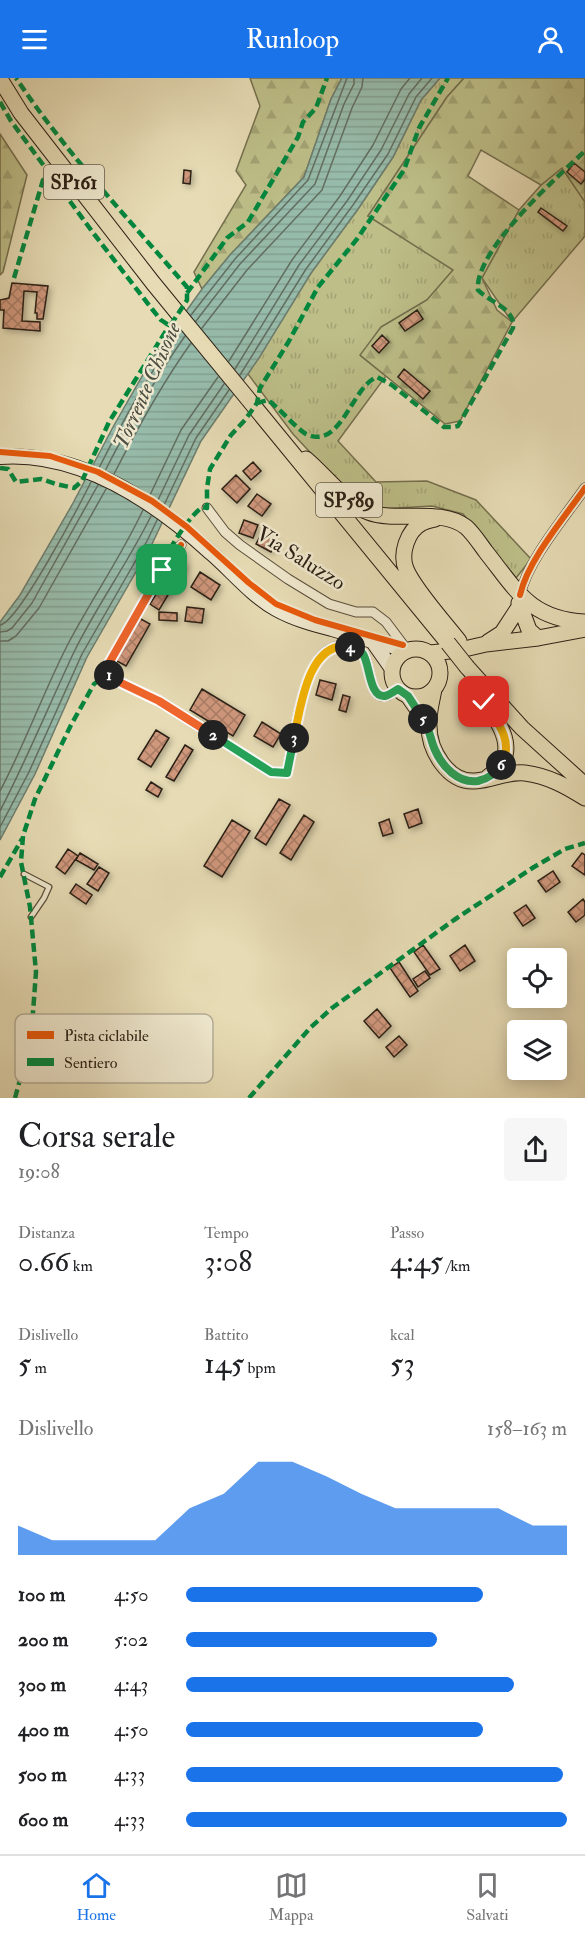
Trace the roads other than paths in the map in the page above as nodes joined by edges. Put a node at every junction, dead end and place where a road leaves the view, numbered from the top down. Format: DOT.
graph roads {
  1 [pos="0,79"];
  2 [pos="279,437"];
  3 [pos="0,457"];
  4 [pos="585,488"];
  5 [pos="207,508"];
  6 [pos="439,518"];
  7 [pos="181,545"];
  8 [pos="519,601"];
  9 [pos="539,611"];
  10 [pos="585,622"];
  11 [pos="585,629"];
  12 [pos="538,638"];
  13 [pos="373,642"];
  14 [pos="486,644"];
  15 [pos="448,646"];
  16 [pos="407,650"];
  17 [pos="468,666"];
  18 [pos="392,669"];
  19 [pos="441,674"];
  20 [pos="434,689"];
  21 [pos="403,692"];
  22 [pos="429,726"];
  23 [pos="485,779"];
  24 [pos="585,785"];
  25 [pos="585,798"];
  26 [pos="24,874"];
  27 [pos="31,917"];
  1 -- 2 [label="main road, SP161"];
  2 -- 6 [label="main road, SP589"];
  2 -- 15 [label="main road, SP161"];
  3 -- 13 [label="main road"];
  4 -- 8 [label="street"];
  5 -- 16 [label="street, Via Saluzzo"];
  6 -- 8 [label="main road, SP589"];
  6 -- 15 [label="main road"];
  7 -- 21 [label="street"];
  8 -- 9 [label="main road, SP589"];
  8 -- 12 [label="main road"];
  8 -- 14 [label="main road"];
  9 -- 10 [label="main road, SP589"];
  9 -- 12 [label="main road"];
  11 -- 12 [label="main road"];
  12 -- 14 [label="main road"];
  13 -- 16 [label="main road"];
  13 -- 18 [label="main road"];
  14 -- 15 [label="main road"];
  15 -- 16 [label="main road"];
  15 -- 17 [label="main road, SP161, bridge"];
  15 -- 19 [label="main road"];
  15 -- 19 [label="main road"];
  16 -- 18 [label="main road"];
  17 -- 23 [label="main road"];
  17 -- 24 [label="main road, SP161"];
  18 -- 21 [label="main road"];
  19 -- 20 [label="main road"];
  20 -- 21 [label="main road"];
  20 -- 22 [label="main road"];
  21 -- 22 [label="main road"];
  22 -- 23 [label="main road"];
  23 -- 25 [label="main road"];
  26 -- 27 [label="lane"];
}
